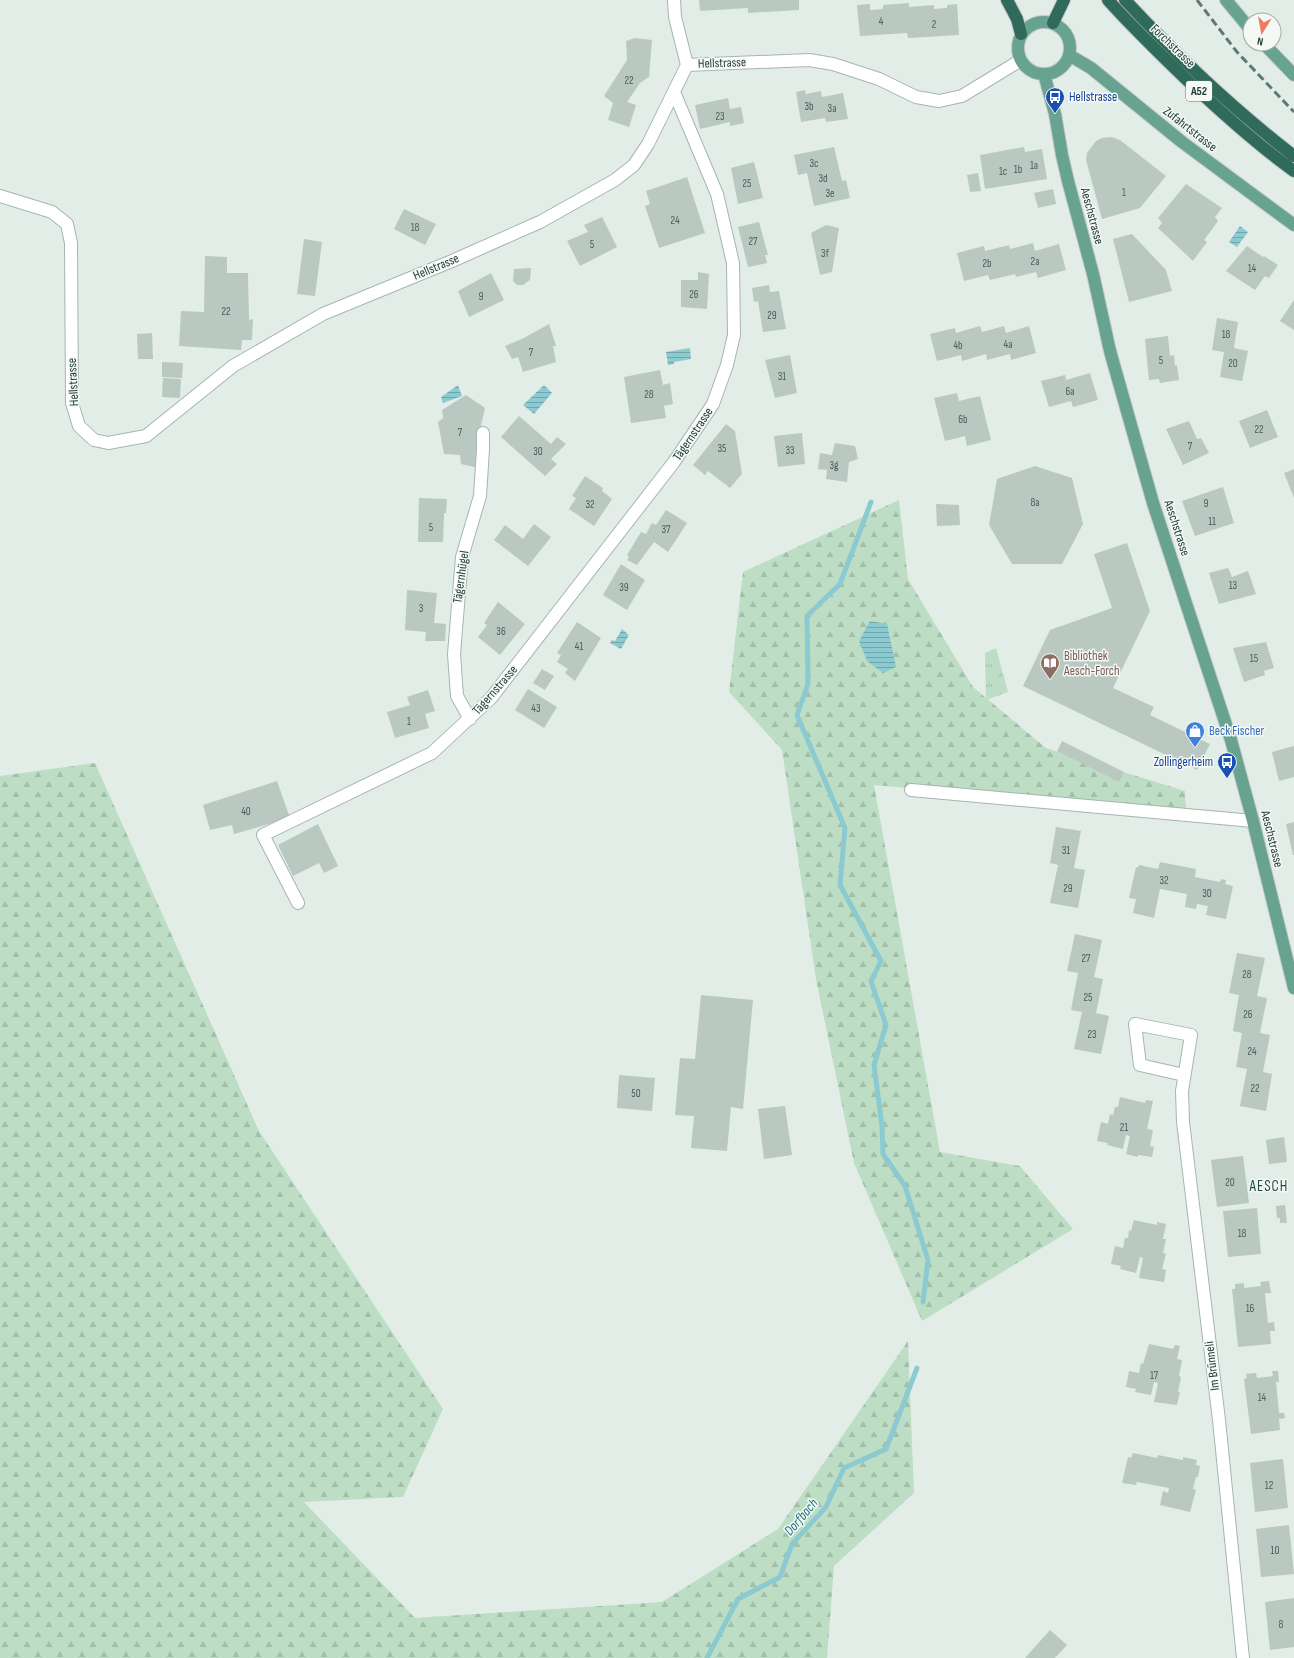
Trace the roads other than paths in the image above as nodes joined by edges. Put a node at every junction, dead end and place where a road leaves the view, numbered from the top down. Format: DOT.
graph roads {
  1 [pos="674,0"];
  2 [pos="1007,0"];
  3 [pos="1064,0"];
  4 [pos="1125,0"];
  5 [pos="1226,0"];
  6 [pos="1110,2"];
  7 [pos="1242,19"];
  8 [pos="1053,23"];
  9 [pos="1021,34"];
  10 [pos="1272,52"];
  11 [pos="1069,54"];
  12 [pos="1021,60"];
  13 [pos="688,65"];
  14 [pos="1044,74"];
  15 [pos="1294,75"];
  16 [pos="674,92"];
  17 [pos="1294,156"];
  18 [pos="1294,171"];
  19 [pos="0,196"];
  20 [pos="1294,225"];
  21 [pos="483,433"];
  22 [pos="470,719"];
  23 [pos="911,790"];
  24 [pos="1253,821"];
  25 [pos="298,903"];
  26 [pos="1294,988"];
  27 [pos="1184,1075"];
  28 [pos="1243,1658"];
  1 -- 13 [label="street"];
  2 -- 9 [label="highway"];
  3 -- 8 [label="highway"];
  4 -- 17 [label="highway, Forchstrasse / A52"];
  5 -- 7 [label="main road"];
  6 -- 18 [label="highway, Forchstrasse / A52"];
  8 -- 9 [label="main road"];
  8 -- 11 [label="main road"];
  9 -- 12 [label="main road"];
  10 -- 15 [label="main road"];
  11 -- 14 [label="main road"];
  11 -- 20 [label="main road, Zufahrtstrasse"];
  12 -- 13 [label="street, Hellstrasse"];
  12 -- 14 [label="main road"];
  13 -- 16 [label="street, Hellstrasse"];
  14 -- 24 [label="main road, Aeschstrasse"];
  16 -- 19 [label="street, Hellstrasse"];
  16 -- 22 [label="street, Tägernstrasse"];
  21 -- 22 [label="street, Tägernhügel"];
  22 -- 25 [label="street, Tägernstrasse"];
  23 -- 24 [label="street"];
  24 -- 26 [label="main road, Aeschstrasse"];
  27 -- 27 [label="street, Im Brünneli"];
  27 -- 28 [label="street, Im Brünneli"];
}
